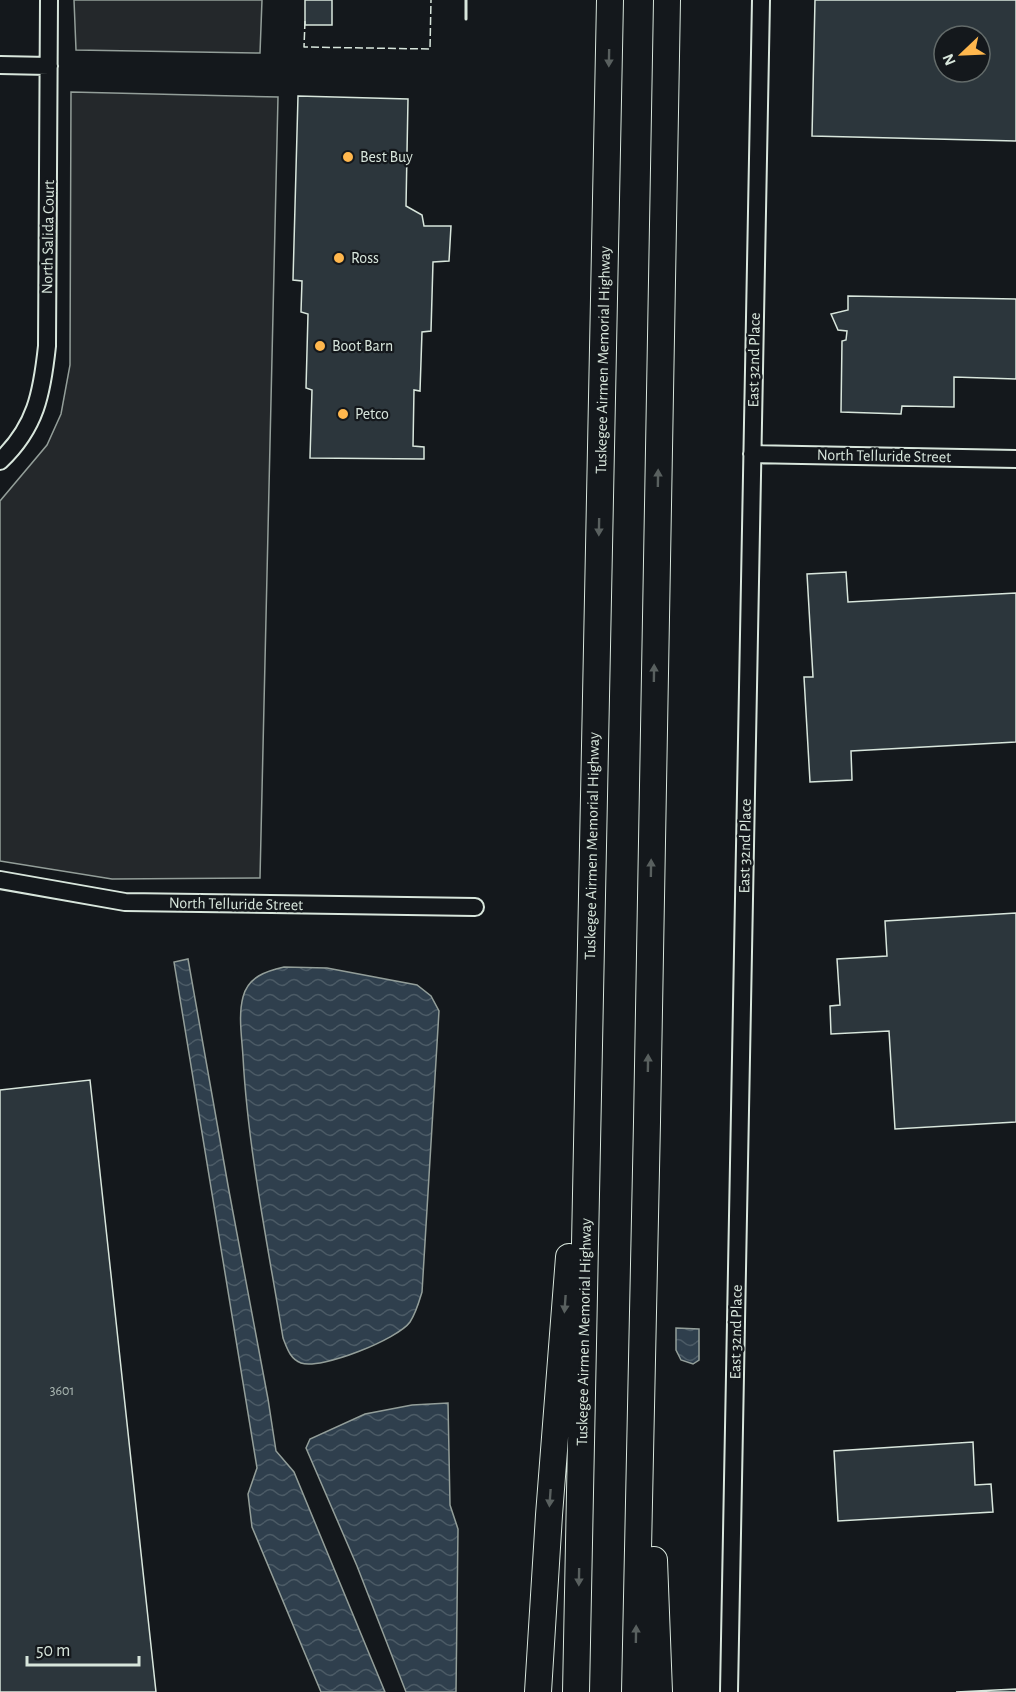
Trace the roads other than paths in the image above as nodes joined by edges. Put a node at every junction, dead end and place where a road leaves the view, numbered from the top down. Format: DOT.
graph roads {
  1 [pos="49,0"];
  2 [pos="610,0"];
  3 [pos="667,0"];
  4 [pos="761,0"];
  5 [pos="0,64"];
  6 [pos="50,66"];
  7 [pos="752,454"];
  8 [pos="1016,459"];
  9 [pos="0,461"];
  10 [pos="0,880"];
  11 [pos="475,907"];
  12 [pos="590,994"];
  13 [pos="647,1122"];
  14 [pos="538,1692"];
  15 [pos="576,1692"];
  16 [pos="635,1692"];
  17 [pos="659,1692"];
  18 [pos="729,1692"];
  1 -- 6 [label="street, North Salida Court"];
  2 -- 12 [label="highway, Tuskegee Airmen Memorial Highway, one-way"];
  13 -- 3 [label="highway, one-way"];
  4 -- 7 [label="street, East 32nd Place"];
  5 -- 6 [label="street"];
  6 -- 9 [label="street, North Salida Court"];
  7 -- 8 [label="street, North Telluride Street"];
  7 -- 18 [label="street, East 32nd Place"];
  10 -- 11 [label="street, North Telluride Street"];
  12 -- 14 [label="highway, one-way"];
  12 -- 15 [label="highway, Tuskegee Airmen Memorial Highway, one-way"];
  16 -- 13 [label="highway, one-way"];
  13 -- 17 [label="highway"];
}
